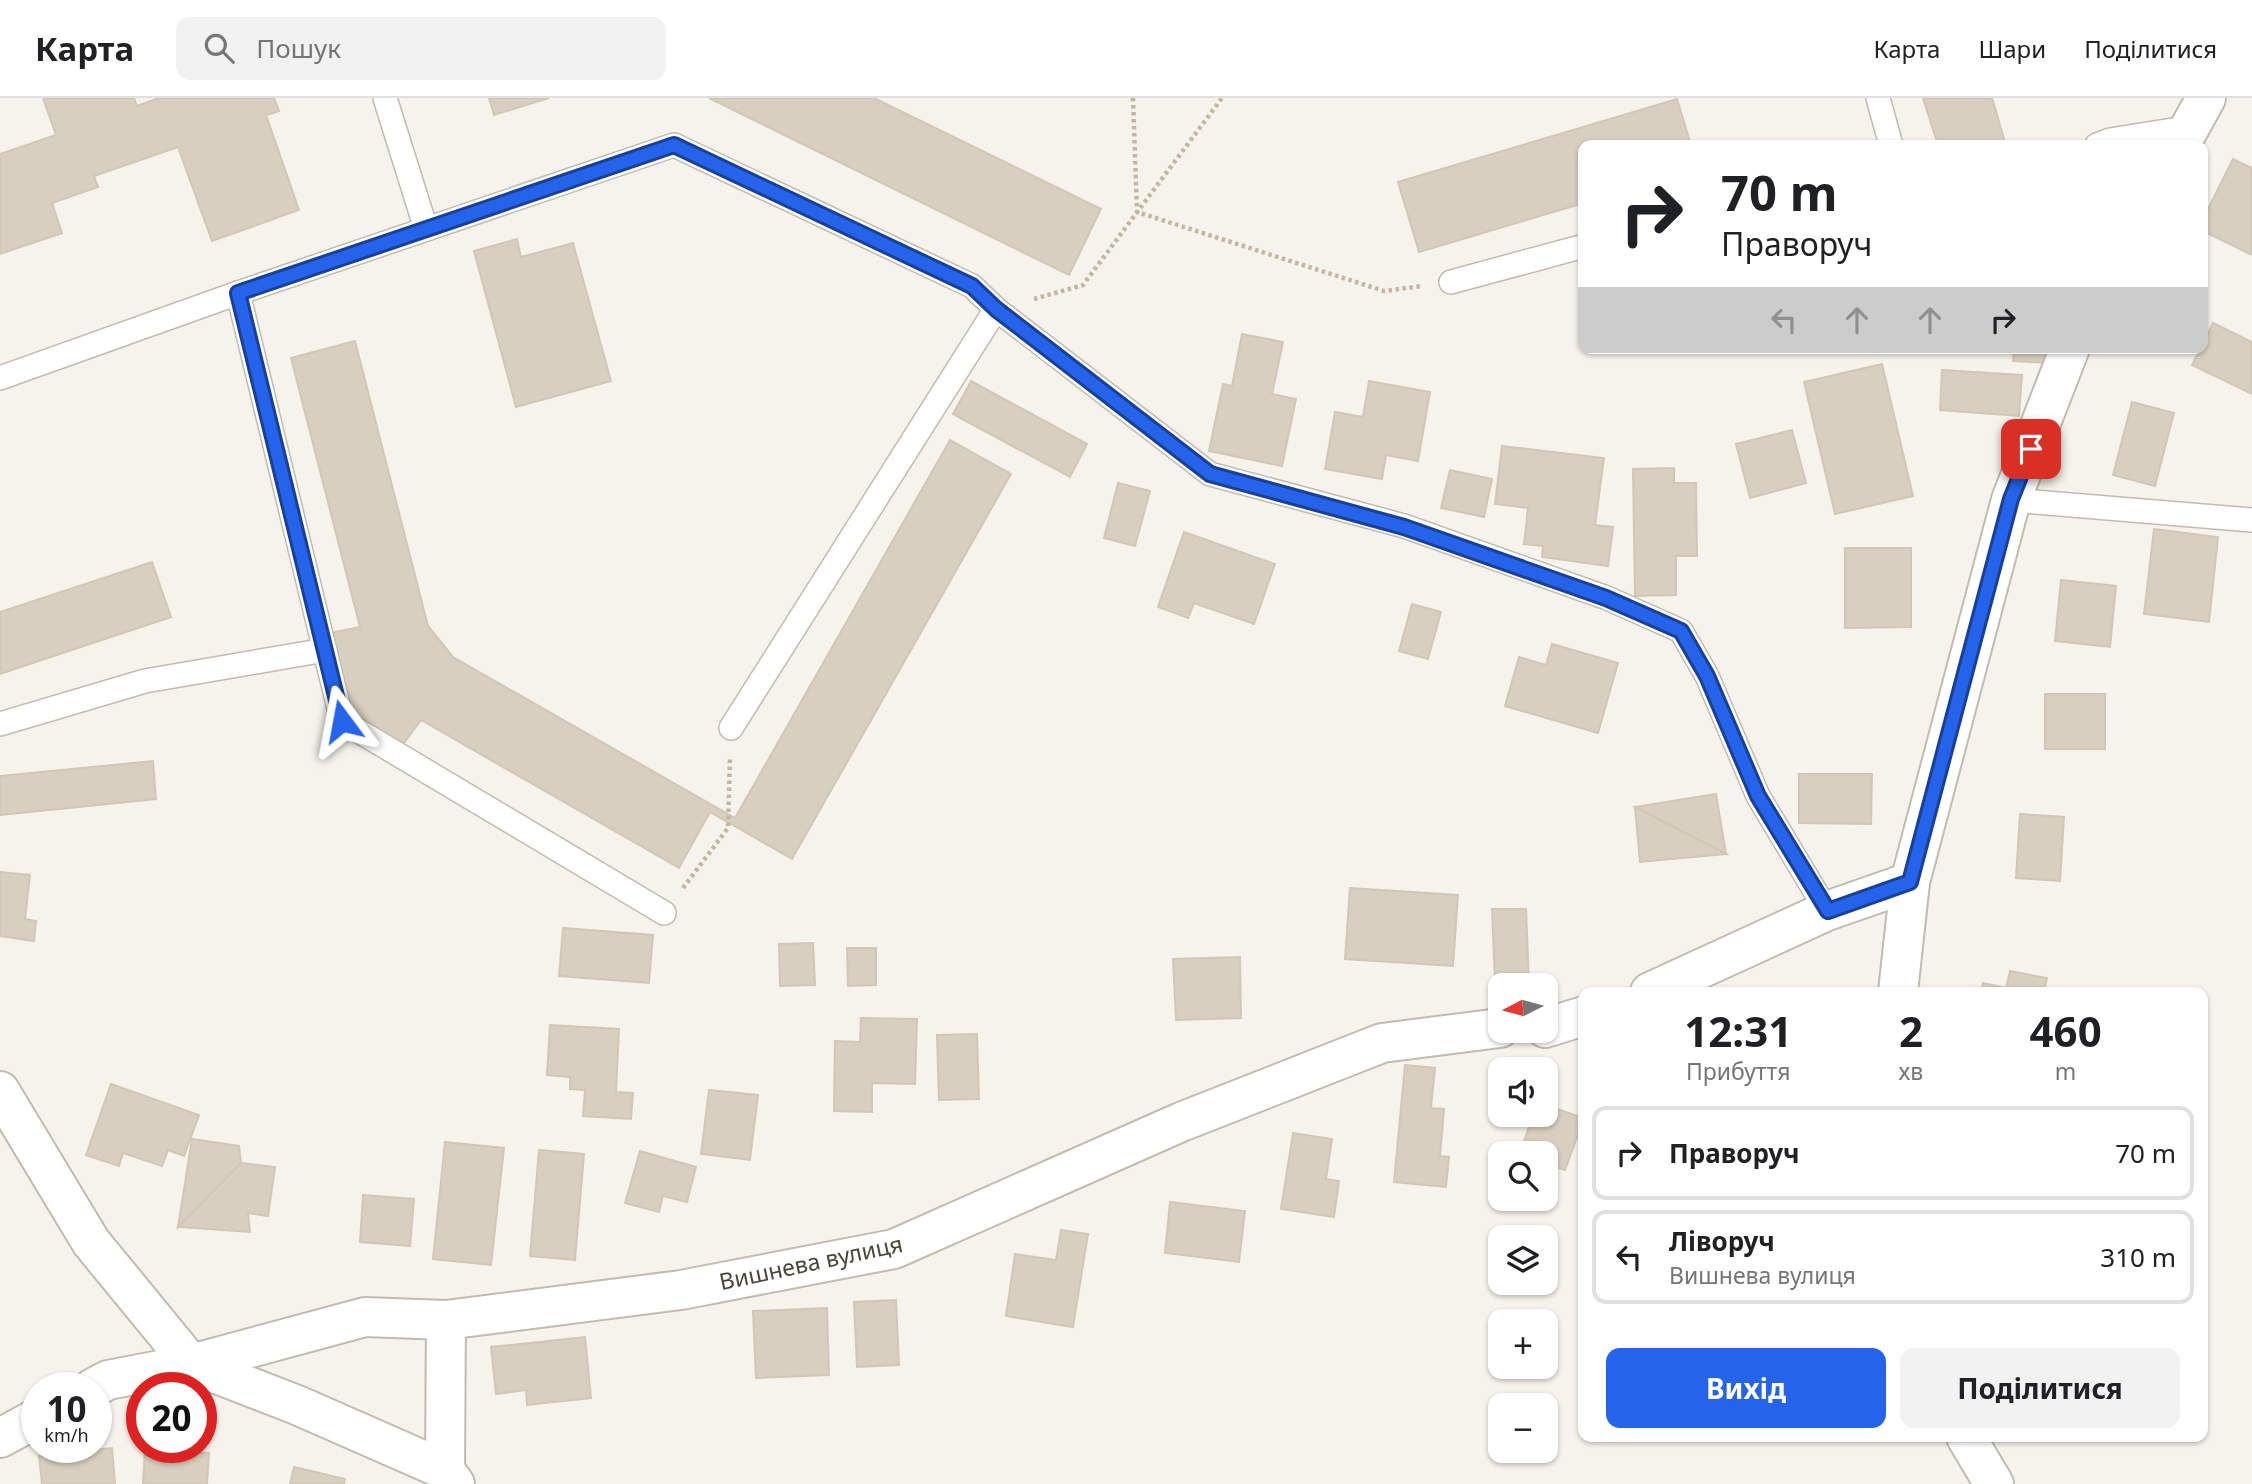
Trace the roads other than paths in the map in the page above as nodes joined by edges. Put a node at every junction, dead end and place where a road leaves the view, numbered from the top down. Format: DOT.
graph roads {
  1 [pos="385,98"];
  2 [pos="1878,98"];
  3 [pos="2192,124"];
  4 [pos="1890,140"];
  5 [pos="2110,140"];
  6 [pos="426,229"];
  7 [pos="1578,248"];
  8 [pos="1451,282"];
  9 [pos="238,293"];
  10 [pos="996,309"];
  11 [pos="2068,354"];
  12 [pos="0,378"];
  13 [pos="2011,499"];
  14 [pos="2252,520"];
  15 [pos="326,650"];
  16 [pos="0,724"];
  17 [pos="731,728"];
  18 [pos="1910,882"];
  19 [pos="1828,911"];
  20 [pos="664,913"];
  21 [pos="1661,987"];
  22 [pos="1899,987"];
  23 [pos="1578,1018"];
  24 [pos="1558,1024"];
  25 [pos="1488,1030"];
  26 [pos="1558,1032"];
  27 [pos="1578,1037"];
  28 [pos="0,1091"];
  29 [pos="446,1320"];
  30 [pos="191,1364"];
  31 [pos="112,1379"];
  32 [pos="21,1427"];
  33 [pos="0,1438"];
  34 [pos="1969,1442"];
  35 [pos="450,1477"];
  36 [pos="1994,1484"];
  1 -- 6 [label="lane"];
  2 -- 4 [label="lane"];
  3 -- 5 [label="lane"];
  6 -- 9 [label="lane"];
  6 -- 10 [label="lane"];
  7 -- 8 [label="lane"];
  9 -- 12 [label="lane"];
  9 -- 15 [label="lane"];
  10 -- 17 [label="lane"];
  10 -- 19 [label="lane"];
  11 -- 13 [label="street"];
  13 -- 14 [label="lane"];
  13 -- 18 [label="street"];
  15 -- 16 [label="lane"];
  15 -- 20 [label="lane"];
  18 -- 19 [label="street"];
  18 -- 22 [label="street"];
  19 -- 21 [label="street"];
  23 -- 24 [label="street"];
  25 -- 29 [label="street, Вишнева вулиця"];
  26 -- 27 [label="street"];
  28 -- 30 [label="street"];
  29 -- 30 [label="street, Вишнева вулиця"];
  29 -- 35 [label="street"];
  30 -- 31 [label="street, Вишнева вулиця"];
  30 -- 35 [label="street"];
  32 -- 33 [label="street"];
  34 -- 36 [label="street"];
}
